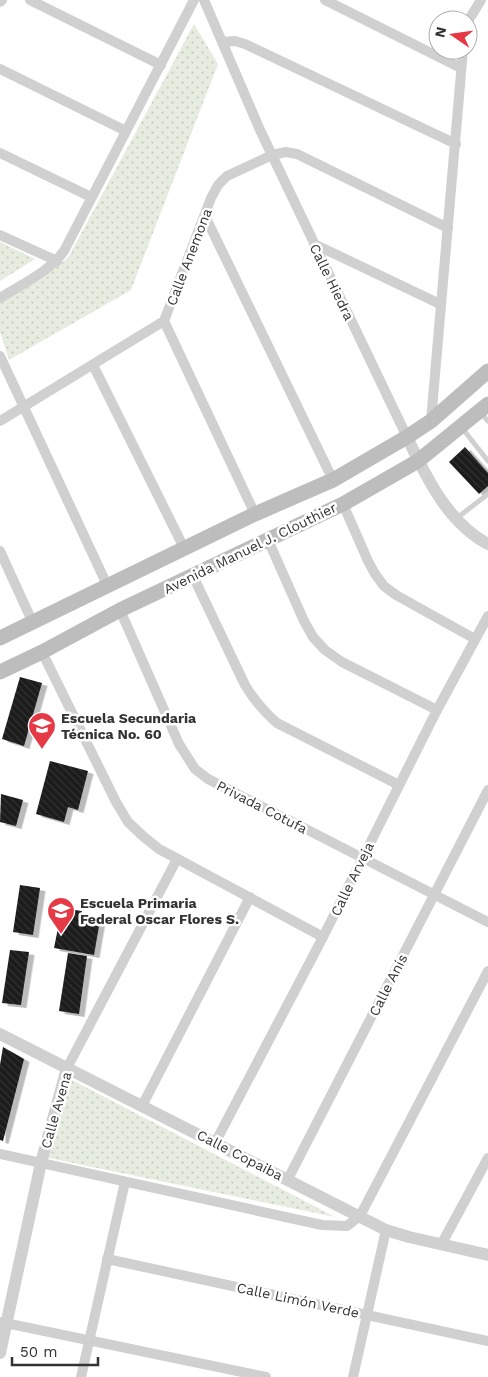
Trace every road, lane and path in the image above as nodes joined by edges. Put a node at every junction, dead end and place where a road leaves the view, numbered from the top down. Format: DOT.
graph roads {
  1 [pos="30,0"];
  2 [pos="204,0"];
  3 [pos="325,0"];
  4 [pos="191,1"];
  5 [pos="222,42"];
  6 [pos="462,60"];
  7 [pos="161,65"];
  8 [pos="461,68"];
  9 [pos="0,69"];
  10 [pos="126,131"];
  11 [pos="456,144"];
  12 [pos="0,153"];
  13 [pos="272,155"];
  14 [pos="91,198"];
  15 [pos="205,216"];
  16 [pos="448,228"];
  17 [pos="0,234"];
  18 [pos="314,244"];
  19 [pos="57,261"];
  20 [pos="0,298"];
  21 [pos="440,304"];
  22 [pos="164,320"];
  23 [pos="0,356"];
  24 [pos="93,365"];
  25 [pos="488,371"];
  26 [pos="23,408"];
  27 [pos="485,412"];
  28 [pos="0,421"];
  29 [pos="431,421"];
  30 [pos="461,427"];
  31 [pos="407,437"];
  32 [pos="418,461"];
  33 [pos="488,461"];
  34 [pos="333,480"];
  35 [pos="488,494"];
  36 [pos="343,504"];
  37 [pos="256,514"];
  38 [pos="455,520"];
  39 [pos="268,540"];
  40 [pos="488,544"];
  41 [pos="185,550"];
  42 [pos="0,551"];
  43 [pos="193,576"];
  44 [pos="108,587"];
  45 [pos="120,610"];
  46 [pos="488,616"];
  47 [pos="32,622"];
  48 [pos="0,638"];
  49 [pos="475,639"];
  50 [pos="42,652"];
  51 [pos="0,672"];
  52 [pos="437,710"];
  53 [pos="399,785"];
  54 [pos="488,790"];
  55 [pos="362,858"];
  56 [pos="177,859"];
  57 [pos="434,895"];
  58 [pos="250,897"];
  59 [pos="488,922"];
  60 [pos="323,937"];
  61 [pos="488,971"];
  62 [pos="0,1034"];
  63 [pos="67,1068"];
  64 [pos="142,1106"];
  65 [pos="215,1143"];
  66 [pos="0,1154"];
  67 [pos="488,1158"];
  68 [pos="41,1163"];
  69 [pos="288,1180"];
  70 [pos="125,1182"];
  71 [pos="360,1216"];
  72 [pos="386,1230"];
  73 [pos="441,1245"];
  74 [pos="488,1255"];
  75 [pos="107,1259"];
  76 [pos="367,1315"];
  77 [pos="3,1323"];
  78 [pos="89,1340"];
  79 [pos="488,1341"];
  80 [pos="0,1353"];
  81 [pos="81,1377"];
  82 [pos="266,1377"];
  83 [pos="353,1377"];
  1 -- 7 [label="street"];
  2 -- 5 [label="street, Calle Hiedra"];
  3 -- 8 [label="street"];
  4 -- 7 [label="street"];
  5 -- 11 [label="street"];
  5 -- 13 [label="street, Calle Hiedra"];
  6 -- 8 [label="street"];
  7 -- 10 [label="street"];
  8 -- 11 [label="street"];
  9 -- 10 [label="street"];
  10 -- 14 [label="street"];
  11 -- 16 [label="street"];
  12 -- 14 [label="street"];
  13 -- 15 [label="street, Calle Anemona"];
  13 -- 16 [label="street"];
  13 -- 18 [label="street, Calle Hiedra"];
  14 -- 19 [label="street"];
  15 -- 22 [label="street, Calle Anemona"];
  15 -- 34 [label="street"];
  16 -- 21 [label="street"];
  17 -- 19 [label="street"];
  18 -- 21 [label="street"];
  18 -- 31 [label="street, Calle Hiedra"];
  19 -- 20 [label="street"];
  21 -- 29 [label="street"];
  22 -- 24 [label="street, Calle Anemona"];
  22 -- 37 [label="street"];
  23 -- 26 [label="street"];
  24 -- 26 [label="street, Calle Anemona"];
  24 -- 41 [label="street"];
  25 -- 29 [label="main road, Avenida Manuel J. Clouthier"];
  26 -- 28 [label="street, Calle Anemona"];
  26 -- 44 [label="street"];
  27 -- 30 [label="main road, Avenida Manuel J. Clouthier"];
  29 -- 31 [label="main road, Avenida Manuel J. Clouthier"];
  30 -- 32 [label="main road, Avenida Manuel J. Clouthier"];
  30 -- 33 [label="lane"];
  31 -- 32 [label="street, Calle Hiedra"];
  31 -- 34 [label="main road, Avenida Manuel J. Clouthier"];
  32 -- 36 [label="main road, Avenida Manuel J. Clouthier"];
  32 -- 38 [label="street, Calle Hiedra"];
  34 -- 37 [label="main road, Avenida Manuel J. Clouthier"];
  35 -- 38 [label="lane"];
  36 -- 39 [label="main road, Avenida Manuel J. Clouthier"];
  36 -- 49 [label="street"];
  37 -- 41 [label="main road, Avenida Manuel J. Clouthier"];
  38 -- 40 [label="street, Calle Hiedra"];
  39 -- 43 [label="main road, Avenida Manuel J. Clouthier"];
  39 -- 52 [label="street"];
  41 -- 44 [label="main road, Avenida Manuel J. Clouthier"];
  42 -- 47 [label="street"];
  43 -- 45 [label="main road, Avenida Manuel J. Clouthier"];
  43 -- 53 [label="street"];
  44 -- 47 [label="main road, Avenida Manuel J. Clouthier"];
  45 -- 50 [label="main road, Avenida Manuel J. Clouthier"];
  45 -- 55 [label="street, Privada Cotufa"];
  46 -- 49 [label="street, Calle Arveja"];
  47 -- 48 [label="main road, Avenida Manuel J. Clouthier"];
  49 -- 52 [label="street, Calle Arveja"];
  50 -- 51 [label="main road, Avenida Manuel J. Clouthier"];
  50 -- 56 [label="street"];
  52 -- 53 [label="street, Calle Arveja"];
  53 -- 55 [label="street, Calle Arveja"];
  54 -- 57 [label="street, Calle Anís"];
  55 -- 57 [label="street, Privada Cotufa"];
  55 -- 60 [label="street, Calle Arveja"];
  56 -- 58 [label="street"];
  56 -- 63 [label="street, Calle Avena"];
  57 -- 59 [label="street, Privada Cotufa"];
  57 -- 69 [label="street, Calle Anís"];
  58 -- 60 [label="street"];
  58 -- 64 [label="street"];
  60 -- 65 [label="street, Calle Arveja"];
  61 -- 71 [label="street"];
  62 -- 63 [label="street, Calle Copaiba"];
  63 -- 64 [label="street, Calle Copaiba"];
  63 -- 68 [label="street, Calle Avena"];
  64 -- 65 [label="street, Calle Copaiba"];
  65 -- 69 [label="street, Calle Copaiba"];
  66 -- 68 [label="street"];
  67 -- 73 [label="street"];
  68 -- 70 [label="street"];
  68 -- 77 [label="street, Calle Avena"];
  69 -- 71 [label="street, Calle Copaiba"];
  70 -- 71 [label="street"];
  70 -- 75 [label="street"];
  71 -- 72 [label="street, Calle Copaiba"];
  72 -- 73 [label="street, Calle Copaiba"];
  72 -- 76 [label="street"];
  73 -- 74 [label="street, Calle Copaiba"];
  75 -- 76 [label="street, Calle Limón Verde"];
  75 -- 78 [label="street"];
  76 -- 79 [label="street, Calle Limón Verde"];
  76 -- 83 [label="street"];
  77 -- 78 [label="street"];
  77 -- 80 [label="street, Calle Avena"];
  78 -- 81 [label="street"];
  78 -- 82 [label="street"];
}
